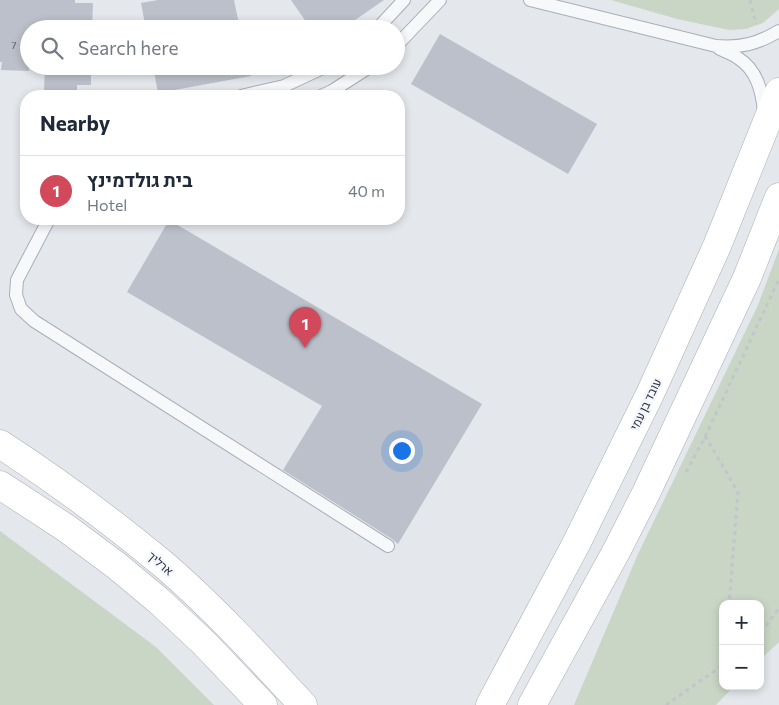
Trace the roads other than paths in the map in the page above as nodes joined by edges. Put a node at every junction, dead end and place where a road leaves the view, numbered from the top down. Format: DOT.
graph roads {
  1 [pos="404,0"];
  2 [pos="440,0"];
  3 [pos="530,0"];
  4 [pos="385,20"];
  5 [pos="779,31"];
  6 [pos="405,37"];
  7 [pos="716,46"];
  8 [pos="308,75"];
  9 [pos="357,75"];
  10 [pos="267,90"];
  11 [pos="334,90"];
  12 [pos="779,92"];
  13 [pos="765,129"];
  14 [pos="779,197"];
  15 [pos="46,225"];
  16 [pos="0,444"];
  17 [pos="0,485"];
  18 [pos="388,546"];
  19 [pos="490,701"];
  20 [pos="263,705"];
  21 [pos="303,705"];
  22 [pos="532,705"];
  1 -- 4 [label="lane"];
  2 -- 6 [label="lane"];
  3 -- 7 [label="lane"];
  5 -- 7 [label="lane"];
  7 -- 13 [label="lane"];
  8 -- 10 [label="lane"];
  9 -- 11 [label="lane"];
  12 -- 13 [label="street, עובד בן עמי"];
  13 -- 19 [label="street, עובד בן עמי"];
  14 -- 22 [label="street"];
  15 -- 18 [label="lane"];
  16 -- 21 [label="street, ארליך"];
  17 -- 20 [label="street"];
}
